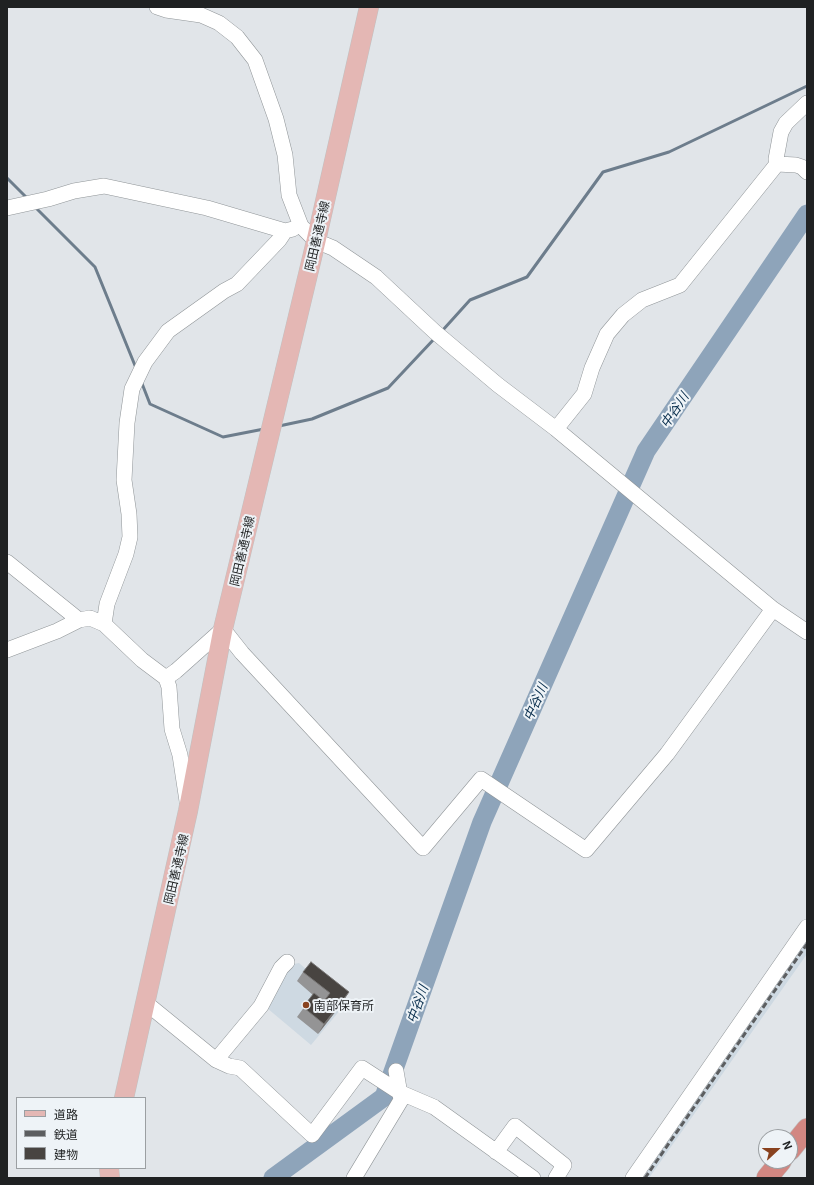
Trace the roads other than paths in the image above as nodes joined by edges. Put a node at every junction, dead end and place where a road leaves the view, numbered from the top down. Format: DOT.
graph roads {
  1 [pos="157,7"];
  2 [pos="369,7"];
  3 [pos="807,103"];
  4 [pos="777,164"];
  5 [pos="807,172"];
  6 [pos="7,208"];
  7 [pos="301,226"];
  8 [pos="285,231"];
  9 [pos="316,241"];
  10 [pos="556,429"];
  11 [pos="7,562"];
  12 [pos="773,609"];
  13 [pos="78,620"];
  14 [pos="104,624"];
  15 [pos="223,629"];
  16 [pos="807,632"];
  17 [pos="7,650"];
  18 [pos="166,678"];
  19 [pos="188,811"];
  20 [pos="807,926"];
  21 [pos="287,962"];
  22 [pos="146,1003"];
  23 [pos="216,1060"];
  24 [pos="396,1071"];
  25 [pos="399,1092"];
  26 [pos="124,1097"];
  27 [pos="807,1129"];
  28 [pos="798,1140"];
  29 [pos="496,1152"];
  30 [pos="774,1169"];
  31 [pos="354,1178"];
  32 [pos="533,1178"];
  33 [pos="556,1178"];
  34 [pos="633,1178"];
  35 [pos="767,1178"];
  1 -- 7 [label="street"];
  2 -- 9 [label="main road, 岡田善通寺線"];
  3 -- 4 [label="street"];
  4 -- 5 [label="street"];
  4 -- 10 [label="street"];
  6 -- 8 [label="street"];
  7 -- 8 [label="street"];
  7 -- 9 [label="street"];
  8 -- 14 [label="street"];
  9 -- 10 [label="street"];
  9 -- 15 [label="main road, 岡田善通寺線"];
  10 -- 12 [label="street"];
  11 -- 13 [label="street"];
  12 -- 15 [label="street"];
  12 -- 16 [label="street"];
  13 -- 14 [label="street"];
  13 -- 17 [label="street"];
  14 -- 18 [label="street"];
  15 -- 18 [label="street"];
  15 -- 19 [label="main road, 岡田善通寺線"];
  18 -- 19 [label="street"];
  19 -- 22 [label="main road, 岡田善通寺線"];
  20 -- 34 [label="street"];
  21 -- 23 [label="street"];
  22 -- 23 [label="street"];
  22 -- 26 [label="main road, 岡田善通寺線"];
  23 -- 25 [label="street"];
  24 -- 25 [label="street"];
  25 -- 29 [label="street"];
  25 -- 31 [label="street"];
  27 -- 28 [label="highway"];
  29 -- 32 [label="street"];
  29 -- 33 [label="street"];
  30 -- 35 [label="highway"];
}
